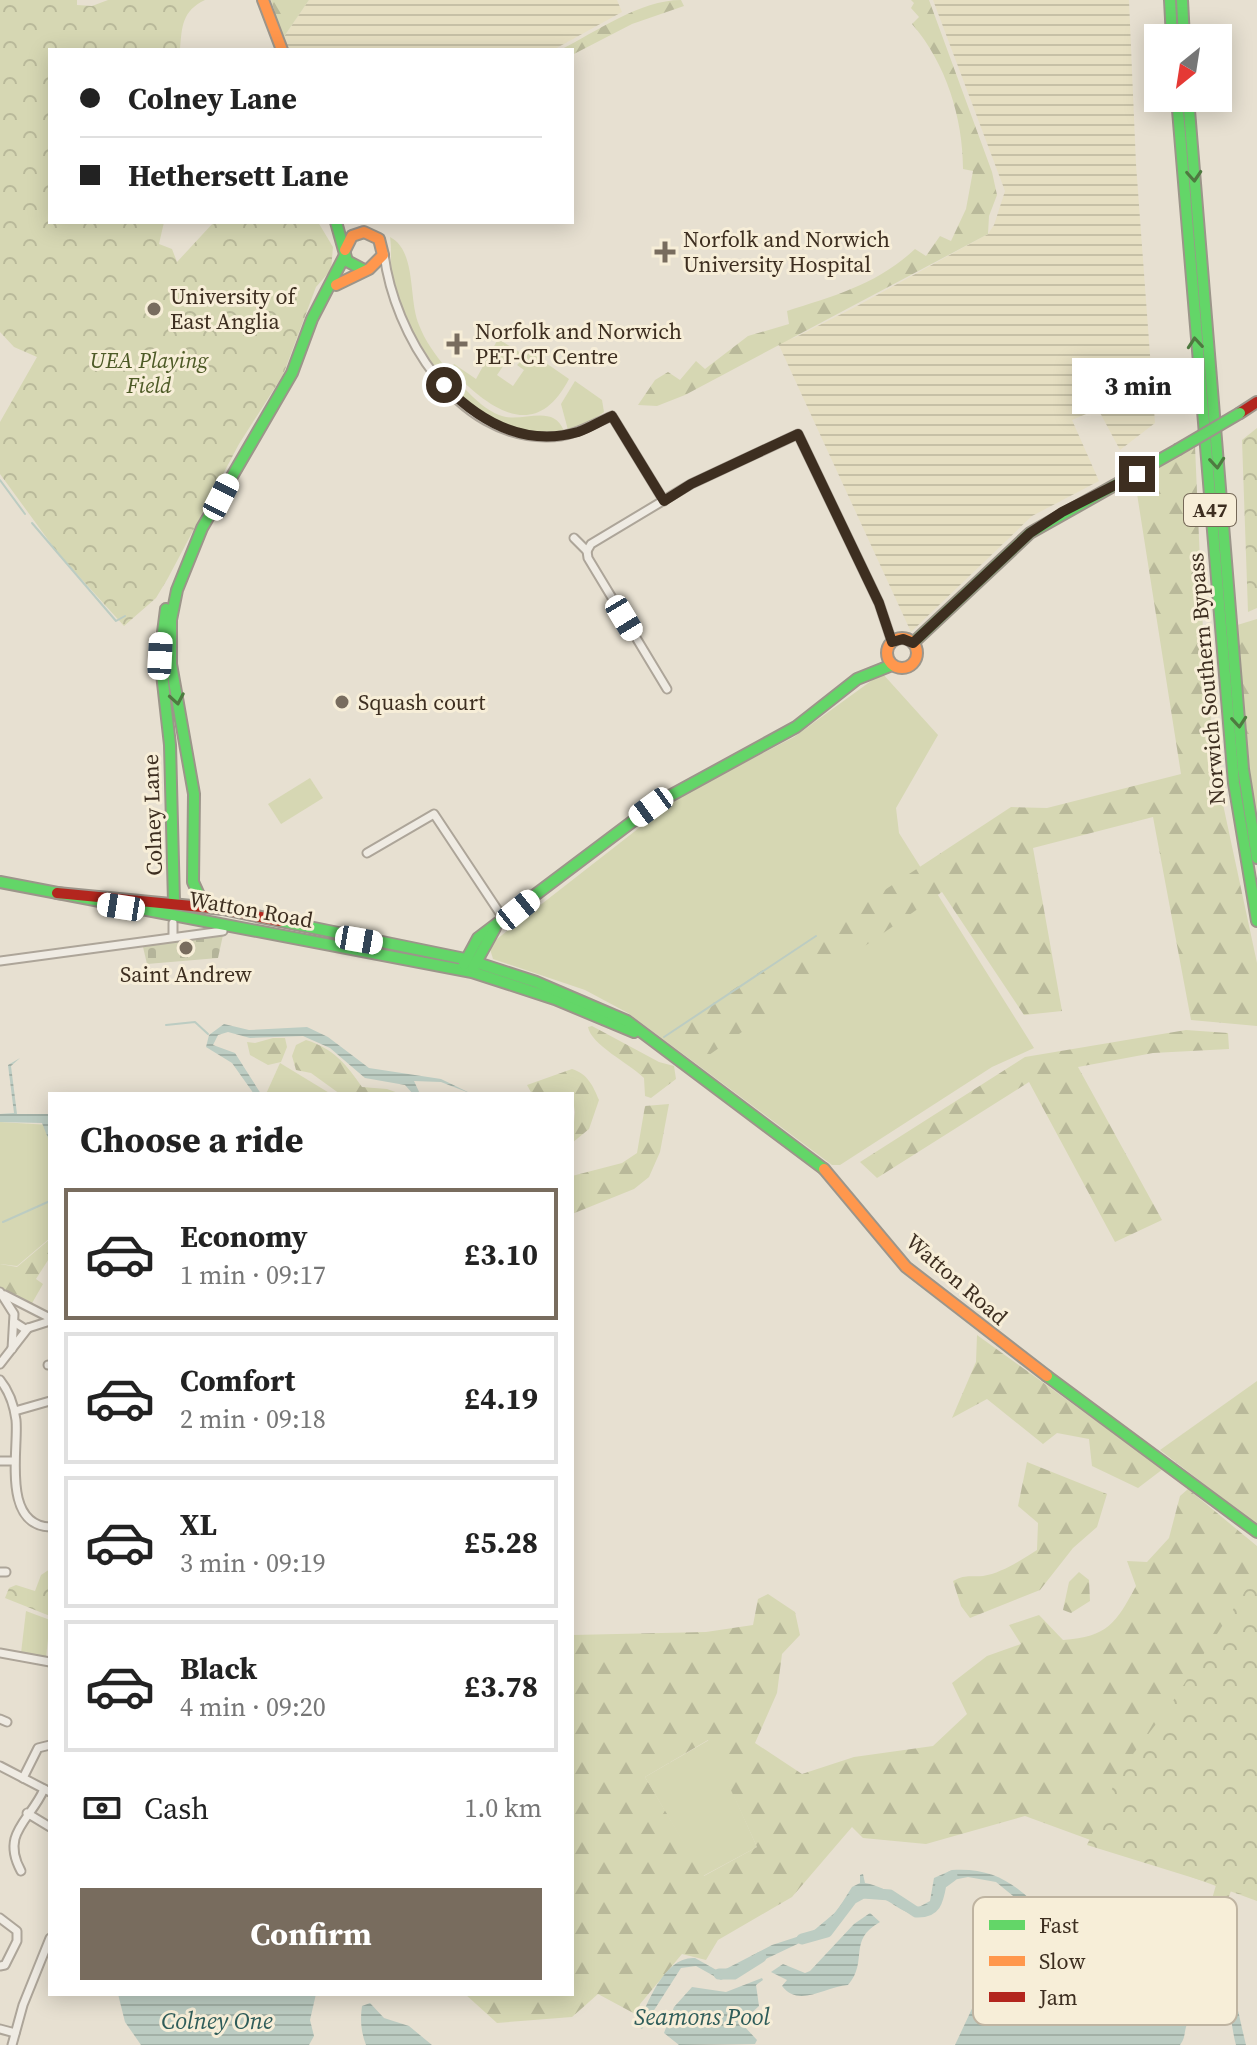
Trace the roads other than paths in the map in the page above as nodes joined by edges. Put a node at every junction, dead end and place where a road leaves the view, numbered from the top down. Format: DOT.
graph roads {
  1 [pos="263,0"];
  2 [pos="1170,0"];
  3 [pos="1182,0"];
  4 [pos="1171,24"];
  5 [pos="1183,24"];
  6 [pos="281,48"];
  7 [pos="1178,112"];
  8 [pos="1189,112"];
  9 [pos="338,224"];
  10 [pos="341,224"];
  11 [pos="357,233"];
  12 [pos="383,250"];
  13 [pos="345,252"];
  14 [pos="367,270"];
  15 [pos="388,282"];
  16 [pos="331,288"];
  17 [pos="1257,402"];
  18 [pos="664,501"];
  19 [pos="574,538"];
  20 [pos="587,551"];
  21 [pos="182,575"];
  22 [pos="892,642"];
  23 [pos="913,643"];
  24 [pos="890,660"];
  25 [pos="667,689"];
  26 [pos="182,724"];
  27 [pos="168,726"];
  28 [pos="367,853"];
  29 [pos="1257,858"];
  30 [pos="193,861"];
  31 [pos="0,882"];
  32 [pos="57,893"];
  33 [pos="179,904"];
  34 [pos="204,906"];
  35 [pos="165,913"];
  36 [pos="505,921"];
  37 [pos="1257,921"];
  38 [pos="173,923"];
  39 [pos="223,931"];
  40 [pos="173,935"];
  41 [pos="330,944"];
  42 [pos="0,961"];
  43 [pos="469,966"];
  44 [pos="0,1292"];
  45 [pos="30,1309"];
  46 [pos="14,1318"];
  47 [pos="48,1319"];
  48 [pos="48,1321"];
  49 [pos="30,1327"];
  50 [pos="12,1349"];
  51 [pos="0,1364"];
  52 [pos="0,1380"];
  53 [pos="48,1402"];
  54 [pos="15,1411"];
  55 [pos="0,1461"];
  56 [pos="13,1461"];
  57 [pos="48,1526"];
  58 [pos="1257,1532"];
  59 [pos="0,1653"];
  60 [pos="48,1662"];
  61 [pos="48,1746"];
  62 [pos="0,1766"];
  63 [pos="23,1778"];
  64 [pos="47,1790"];
  65 [pos="27,1813"];
  66 [pos="48,1826"];
  67 [pos="21,1871"];
  68 [pos="0,1918"];
  69 [pos="48,1943"];
  70 [pos="0,1966"];
  71 [pos="0,2029"];
  72 [pos="15,2033"];
  73 [pos="12,2045"];
  1 -- 6 [label="main road"];
  2 -- 4 [label="main road"];
  3 -- 5 [label="main road"];
  37 -- 7 [label="main road, Norwich Southern Bypass / A47, one-way"];
  8 -- 29 [label="main road, Norwich Southern Bypass / A47, one-way"];
  9 -- 13 [label="main road"];
  10 -- 11 [label="main road"];
  11 -- 12 [label="main road"];
  11 -- 13 [label="main road, Colney Lane"];
  12 -- 14 [label="main road"];
  12 -- 15 [label="street"];
  13 -- 14 [label="main road"];
  13 -- 16 [label="main road, Colney Lane"];
  14 -- 15 [label="street"];
  14 -- 16 [label="main road"];
  15 -- 18 [label="street"];
  16 -- 21 [label="main road, Colney Lane"];
  17 -- 23 [label="main road, bridge"];
  18 -- 20 [label="street"];
  18 -- 22 [label="street"];
  19 -- 20 [label="street"];
  20 -- 25 [label="street"];
  21 -- 26 [label="main road, Colney Lane, one-way"];
  21 -- 27 [label="main road, Colney Lane"];
  22 -- 23 [label="main road"];
  22 -- 24 [label="main road"];
  23 -- 24 [label="main road"];
  24 -- 36 [label="main road"];
  26 -- 27 [label="main road, Colney Lane"];
  26 -- 30 [label="main road, Colney Lane"];
  27 -- 33 [label="main road, Colney Lane"];
  28 -- 36 [label="street"];
  30 -- 33 [label="main road, Colney Lane"];
  30 -- 34 [label="main road, Colney Lane"];
  31 -- 32 [label="main road, Watton Road"];
  32 -- 33 [label="main road, Watton Road"];
  32 -- 35 [label="main road, Watton Road"];
  33 -- 34 [label="main road, Watton Road"];
  33 -- 35 [label="main road, Watton Road"];
  33 -- 41 [label="main road, Watton Road"];
  34 -- 43 [label="main road, Watton Road"];
  35 -- 41 [label="main road, Watton Road"];
  36 -- 43 [label="main road"];
  38 -- 40 [label="street"];
  39 -- 40 [label="street"];
  40 -- 42 [label="street"];
  41 -- 43 [label="main road, Watton Road"];
  43 -- 58 [label="main road, Watton Road"];
  44 -- 45 [label="street"];
  44 -- 46 [label="street"];
  45 -- 46 [label="street"];
  45 -- 47 [label="street"];
  45 -- 49 [label="street"];
  46 -- 49 [label="street"];
  46 -- 50 [label="street"];
  48 -- 49 [label="street"];
  49 -- 50 [label="street"];
  50 -- 51 [label="street"];
  52 -- 54 [label="street"];
  53 -- 54 [label="street"];
  54 -- 56 [label="street"];
  55 -- 56 [label="street"];
  56 -- 57 [label="street"];
  59 -- 60 [label="street"];
  61 -- 63 [label="street"];
  62 -- 63 [label="street"];
  63 -- 64 [label="street"];
  64 -- 65 [label="street"];
  65 -- 66 [label="street"];
  65 -- 67 [label="street"];
  68 -- 70 [label="street"];
  69 -- 72 [label="street"];
  71 -- 72 [label="street"];
  72 -- 73 [label="street"];
}
